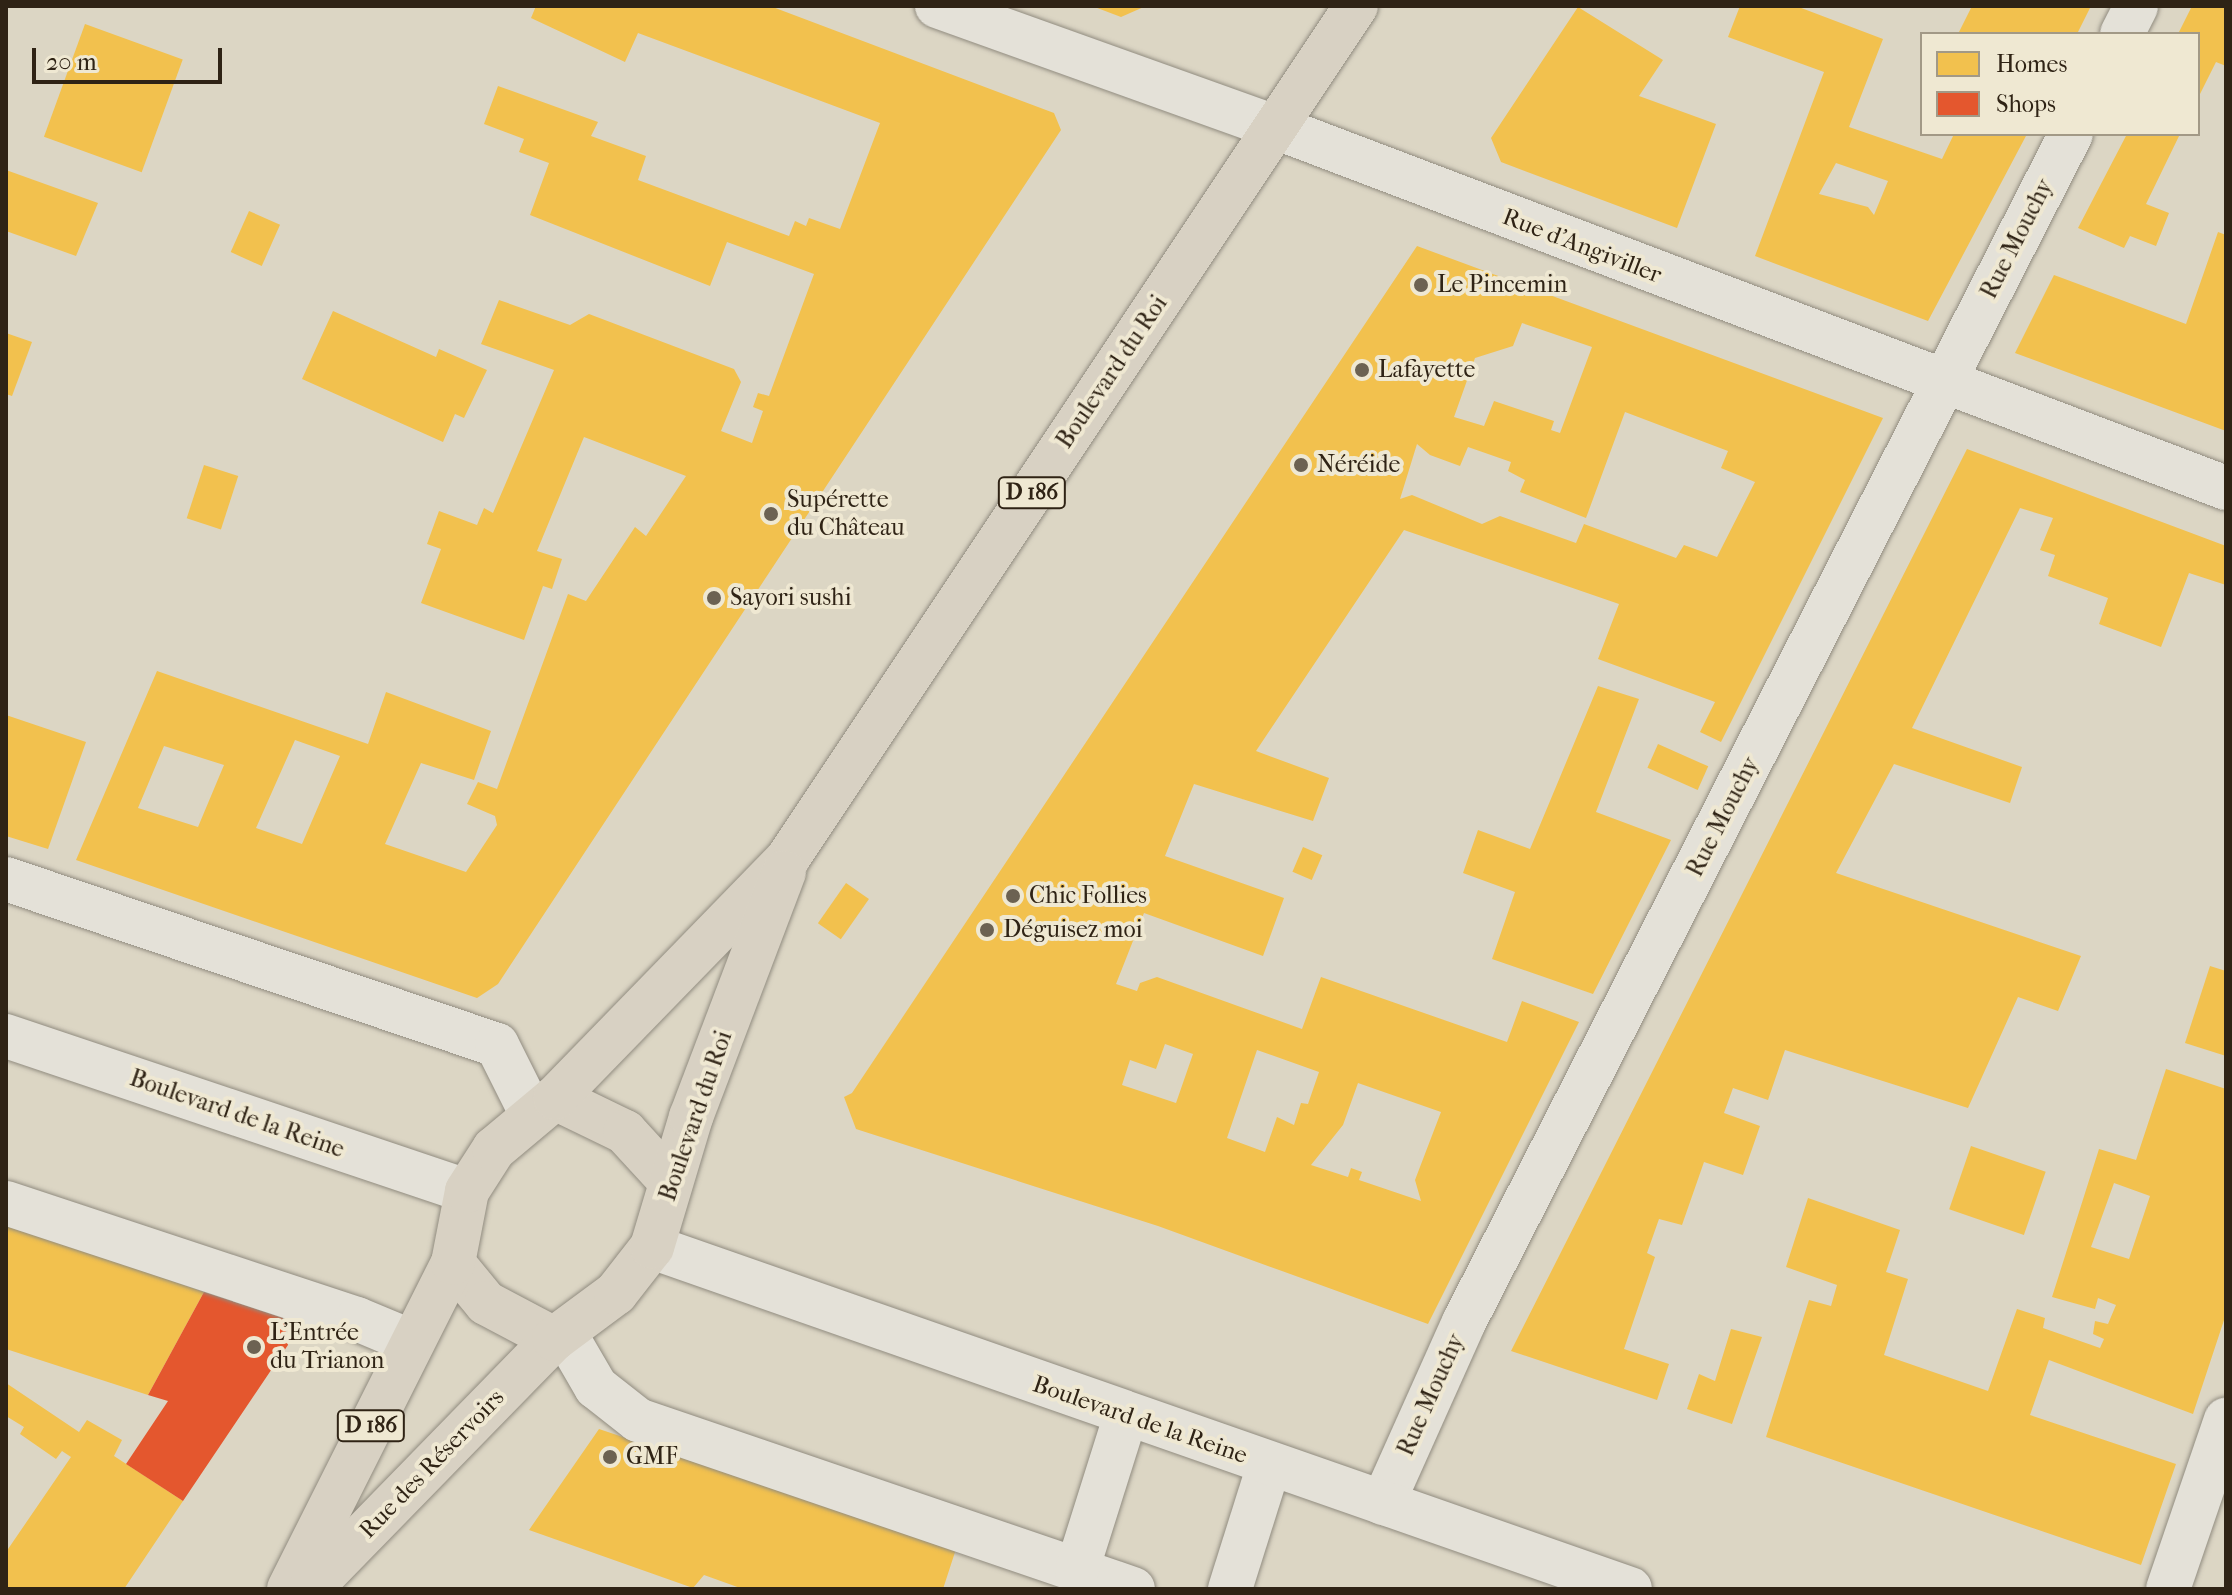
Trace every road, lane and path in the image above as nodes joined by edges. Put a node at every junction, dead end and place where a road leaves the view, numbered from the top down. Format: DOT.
graph roads {
  1 [pos="937,6"];
  2 [pos="1356,6"];
  3 [pos="2136,6"];
  4 [pos="2123,32"];
  5 [pos="1275,127"];
  6 [pos="2070,136"];
  7 [pos="1944,384"];
  8 [pos="2226,488"];
  9 [pos="788,858"];
  10 [pos="6,879"];
  11 [pos="6,1036"];
  12 [pos="544,1107"];
  13 [pos="670,1181"];
  14 [pos="467,1191"];
  15 [pos="6,1203"];
  16 [pos="652,1247"];
  17 [pos="453,1263"];
  18 [pos="559,1336"];
  19 [pos="412,1342"];
  20 [pos="1126,1415"];
  21 [pos="2226,1420"];
  22 [pos="1269,1465"];
  23 [pos="1383,1503"];
  24 [pos="1077,1570"];
  25 [pos="289,1589"];
  26 [pos="310,1589"];
  27 [pos="1133,1589"];
  28 [pos="1230,1589"];
  29 [pos="1630,1589"];
  30 [pos="2168,1589"];
  1 -- 5 [label="street, Rue d'Angiviller"];
  2 -- 5 [label="main road, Boulevard du Roi / D 186"];
  3 -- 4 [label="street"];
  5 -- 7 [label="street, Rue d'Angiviller"];
  5 -- 9 [label="main road, Boulevard du Roi / D 186"];
  6 -- 7 [label="street, Rue Mouchy"];
  7 -- 8 [label="street, Rue d'Angiviller"];
  7 -- 23 [label="street, Rue Mouchy"];
  9 -- 12 [label="main road, Boulevard du Roi / D 186"];
  9 -- 13 [label="main road, Boulevard du Roi / D 186"];
  10 -- 12 [label="street"];
  11 -- 14 [label="street, Boulevard de la Reine"];
  12 -- 13 [label="main road"];
  12 -- 14 [label="main road"];
  13 -- 16 [label="main road, Boulevard du Roi"];
  14 -- 17 [label="main road"];
  15 -- 19 [label="street"];
  16 -- 18 [label="main road, Boulevard du Roi"];
  16 -- 20 [label="street, Boulevard de la Reine"];
  17 -- 18 [label="main road"];
  17 -- 19 [label="main road, Rue des Réservoirs / D 186"];
  18 -- 24 [label="street"];
  18 -- 26 [label="main road, Rue des Réservoirs / D 186"];
  19 -- 25 [label="main road, Rue des Réservoirs / D 186"];
  20 -- 22 [label="street, Boulevard de la Reine"];
  20 -- 24 [label="street"];
  21 -- 30 [label="street"];
  22 -- 23 [label="street, Boulevard de la Reine"];
  22 -- 28 [label="street"];
  23 -- 29 [label="street, Boulevard de la Reine"];
  24 -- 27 [label="street"];
}
